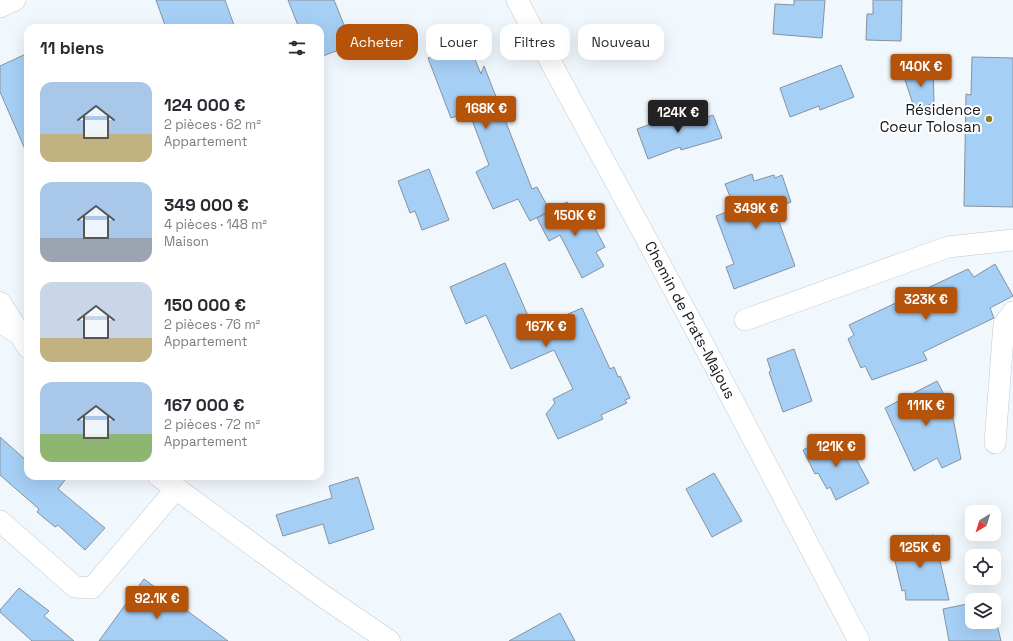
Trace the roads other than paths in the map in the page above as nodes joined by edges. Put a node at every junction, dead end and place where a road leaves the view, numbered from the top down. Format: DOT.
graph roads {
  1 [pos="15,0"];
  2 [pos="517,0"];
  3 [pos="0,8"];
  4 [pos="1013,240"];
  5 [pos="0,303"];
  6 [pos="1013,312"];
  7 [pos="745,320"];
  8 [pos="0,328"];
  9 [pos="24,340"];
  10 [pos="24,343"];
  11 [pos="995,443"];
  12 [pos="164,480"];
  13 [pos="176,489"];
  14 [pos="0,521"];
  15 [pos="389,641"];
  16 [pos="859,641"];
  1 -- 3 [label="street"];
  2 -- 16 [label="street, Chemin de Prats-Majous"];
  4 -- 7 [label="street"];
  5 -- 9 [label="street"];
  6 -- 11 [label="street"];
  8 -- 10 [label="lane"];
  12 -- 13 [label="street"];
  13 -- 14 [label="street"];
  13 -- 15 [label="street"];
}
